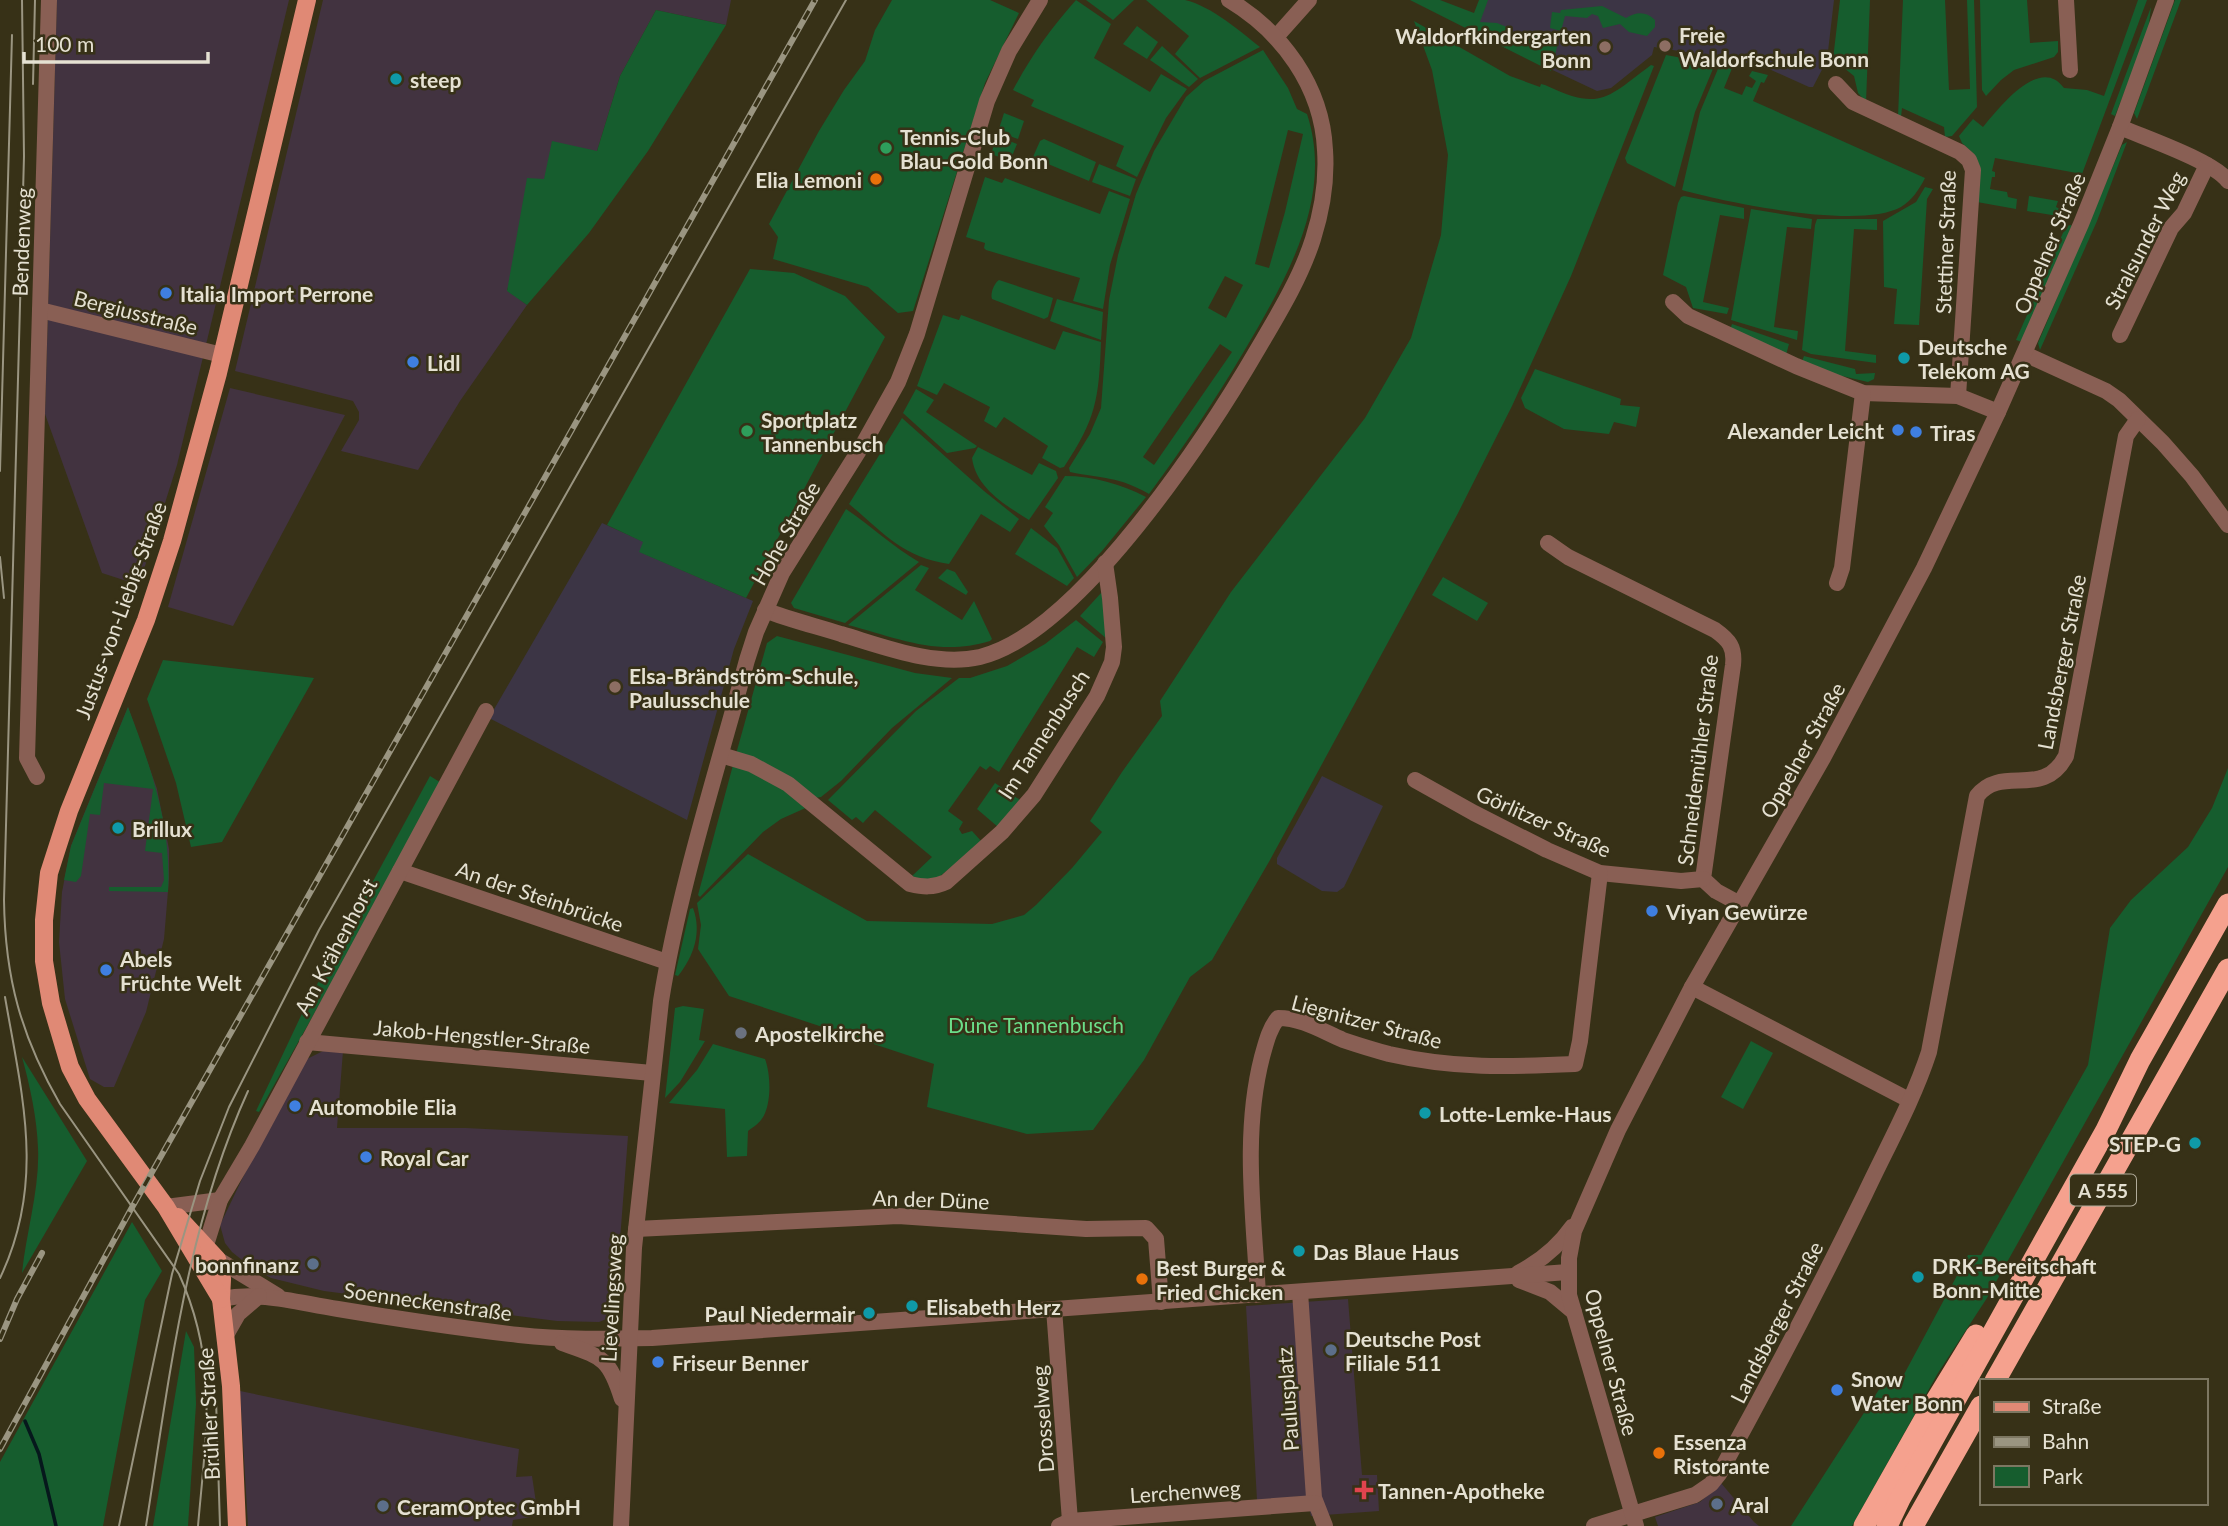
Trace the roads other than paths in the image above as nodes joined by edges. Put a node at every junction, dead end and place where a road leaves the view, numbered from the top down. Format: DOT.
graph roads {
  1 [pos="49,0"];
  2 [pos="307,0"];
  3 [pos="1040,0"];
  4 [pos="1229,0"];
  5 [pos="1309,0"];
  6 [pos="2066,0"];
  7 [pos="2166,0"];
  8 [pos="1276,37"];
  9 [pos="2070,69"];
  10 [pos="1836,84"];
  11 [pos="2120,127"];
  12 [pos="2207,164"];
  13 [pos="2228,181"];
  14 [pos="1673,302"];
  15 [pos="40,310"];
  16 [pos="2119,335"];
  17 [pos="2025,354"];
  18 [pos="222,355"];
  19 [pos="1863,393"];
  20 [pos="1958,396"];
  21 [pos="1998,412"];
  22 [pos="2138,419"];
  23 [pos="2228,525"];
  24 [pos="1548,543"];
  25 [pos="1105,563"];
  26 [pos="1837,583"];
  27 [pos="765,610"];
  28 [pos="486,711"];
  29 [pos="721,755"];
  30 [pos="37,777"];
  31 [pos="1415,780"];
  32 [pos="400,871"];
  33 [pos="1600,873"];
  34 [pos="1703,878"];
  35 [pos="1740,904"];
  36 [pos="2228,904"];
  37 [pos="667,962"];
  38 [pos="2228,969"];
  39 [pos="1692,987"];
  40 [pos="307,1042"];
  41 [pos="2140,1060"];
  42 [pos="652,1073"];
  43 [pos="1909,1100"];
  44 [pos="220,1200"];
  45 [pos="166,1207"];
  46 [pos="1579,1216"];
  47 [pos="636,1229"];
  48 [pos="211,1252"];
  49 [pos="1568,1272"];
  50 [pos="1510,1277"];
  51 [pos="1300,1292"];
  52 [pos="1258,1295"];
  53 [pos="259,1296"];
  54 [pos="280,1297"];
  55 [pos="221,1300"];
  56 [pos="1161,1302"];
  57 [pos="1054,1310"];
  58 [pos="1574,1312"];
  59 [pos="226,1335"];
  60 [pos="550,1338"];
  61 [pos="629,1338"];
  62 [pos="1996,1379"];
  63 [pos="1980,1408"];
  64 [pos="626,1411"];
  65 [pos="1900,1499"];
  66 [pos="1315,1503"];
  67 [pos="1635,1521"];
  68 [pos="1066,1524"];
  69 [pos="237,1526"];
  70 [pos="621,1526"];
  71 [pos="1325,1526"];
  72 [pos="1594,1526"];
  73 [pos="1864,1526"];
  74 [pos="1880,1526"];
  75 [pos="1887,1526"];
  76 [pos="1913,1526"];
  1 -- 15 [label="street, Bendenweg"];
  2 -- 18 [label="main road, Justus-von-Liebig-Straße"];
  3 -- 27 [label="street, Hohe Straße"];
  4 -- 8 [label="street"];
  5 -- 8 [label="street"];
  6 -- 9 [label="street"];
  7 -- 11 [label="street, Oppelner Straße"];
  8 -- 25 [label="street"];
  10 -- 20 [label="street, Stettiner Straße"];
  11 -- 12 [label="street"];
  11 -- 17 [label="street, Oppelner Straße"];
  12 -- 13 [label="street"];
  12 -- 16 [label="street, Stralsunder Weg"];
  14 -- 19 [label="street"];
  15 -- 18 [label="street, Bergiusstraße"];
  15 -- 30 [label="street, Bendenweg"];
  17 -- 21 [label="street, Oppelner Straße"];
  17 -- 22 [label="street"];
  18 -- 45 [label="main road, Justus-von-Liebig-Straße"];
  19 -- 20 [label="street"];
  19 -- 26 [label="street"];
  20 -- 21 [label="street"];
  21 -- 35 [label="street, Oppelner Straße"];
  22 -- 23 [label="street"];
  22 -- 43 [label="street, Landsberger Straße"];
  24 -- 34 [label="street, Schneidemühler Straße"];
  25 -- 27 [label="street"];
  25 -- 29 [label="street, Im Tannenbusch"];
  27 -- 29 [label="street, Hohe Straße"];
  28 -- 32 [label="street, Am Krähenhorst"];
  29 -- 37 [label="street, Hohe Straße"];
  31 -- 33 [label="street, Görlitzer Straße"];
  32 -- 37 [label="street, An der Steinbrücke"];
  32 -- 40 [label="street, Am Krähenhorst"];
  33 -- 34 [label="street, Görlitzer Straße"];
  33 -- 52 [label="street, Liegnitzer Straße"];
  34 -- 35 [label="street, Schneidemühler Straße"];
  35 -- 39 [label="street, Oppelner Straße"];
  36 -- 41 [label="highway, A 555"];
  37 -- 42 [label="street, Hohe Straße"];
  38 -- 62 [label="highway, A 555"];
  39 -- 43 [label="street"];
  39 -- 46 [label="street, Oppelner Straße"];
  40 -- 42 [label="street, Jakob-Hengstler-Straße"];
  40 -- 44 [label="street, Am Krähenhorst"];
  41 -- 65 [label="highway, A 555"];
  41 -- 73 [label="highway"];
  42 -- 47 [label="street, Lievelingsweg"];
  43 -- 67 [label="street, Landsberger Straße"];
  44 -- 45 [label="street"];
  44 -- 48 [label="street, Am Krähenhorst"];
  45 -- 48 [label="main road, Justus-von-Liebig-Straße"];
  45 -- 55 [label="main road, Justus-von-Liebig-Straße"];
  46 -- 49 [label="street, Oppelner Straße"];
  46 -- 50 [label="street"];
  47 -- 56 [label="street, An der Düne"];
  47 -- 61 [label="street, Lievelingsweg"];
  48 -- 54 [label="street"];
  48 -- 55 [label="main road"];
  49 -- 50 [label="street, Soenneckenstraße"];
  49 -- 58 [label="street, Oppelner Straße"];
  50 -- 51 [label="street, Soenneckenstraße"];
  50 -- 58 [label="street"];
  51 -- 52 [label="street, Soenneckenstraße"];
  51 -- 66 [label="street, Paulusplatz"];
  52 -- 56 [label="street, Soenneckenstraße"];
  53 -- 54 [label="street, Soenneckenstraße"];
  53 -- 55 [label="street, Soenneckenstraße"];
  53 -- 59 [label="street"];
  54 -- 60 [label="street, Soenneckenstraße"];
  55 -- 59 [label="main road, Brühler Straße"];
  56 -- 57 [label="street, Soenneckenstraße"];
  57 -- 61 [label="street, Soenneckenstraße"];
  57 -- 68 [label="street, Drosselweg"];
  58 -- 67 [label="street, Oppelner Straße"];
  59 -- 69 [label="main road, Brühler Straße"];
  60 -- 61 [label="street, Soenneckenstraße"];
  60 -- 64 [label="street"];
  61 -- 64 [label="street, Lievelingsweg"];
  63 -- 76 [label="highway"];
  64 -- 70 [label="street, Lievelingsweg"];
  65 -- 74 [label="highway"];
  65 -- 75 [label="highway, A 555"];
  66 -- 68 [label="street, Lerchenweg"];
  66 -- 71 [label="street, Paulusplatz"];
  67 -- 72 [label="street, Landsberger Straße"];
}
